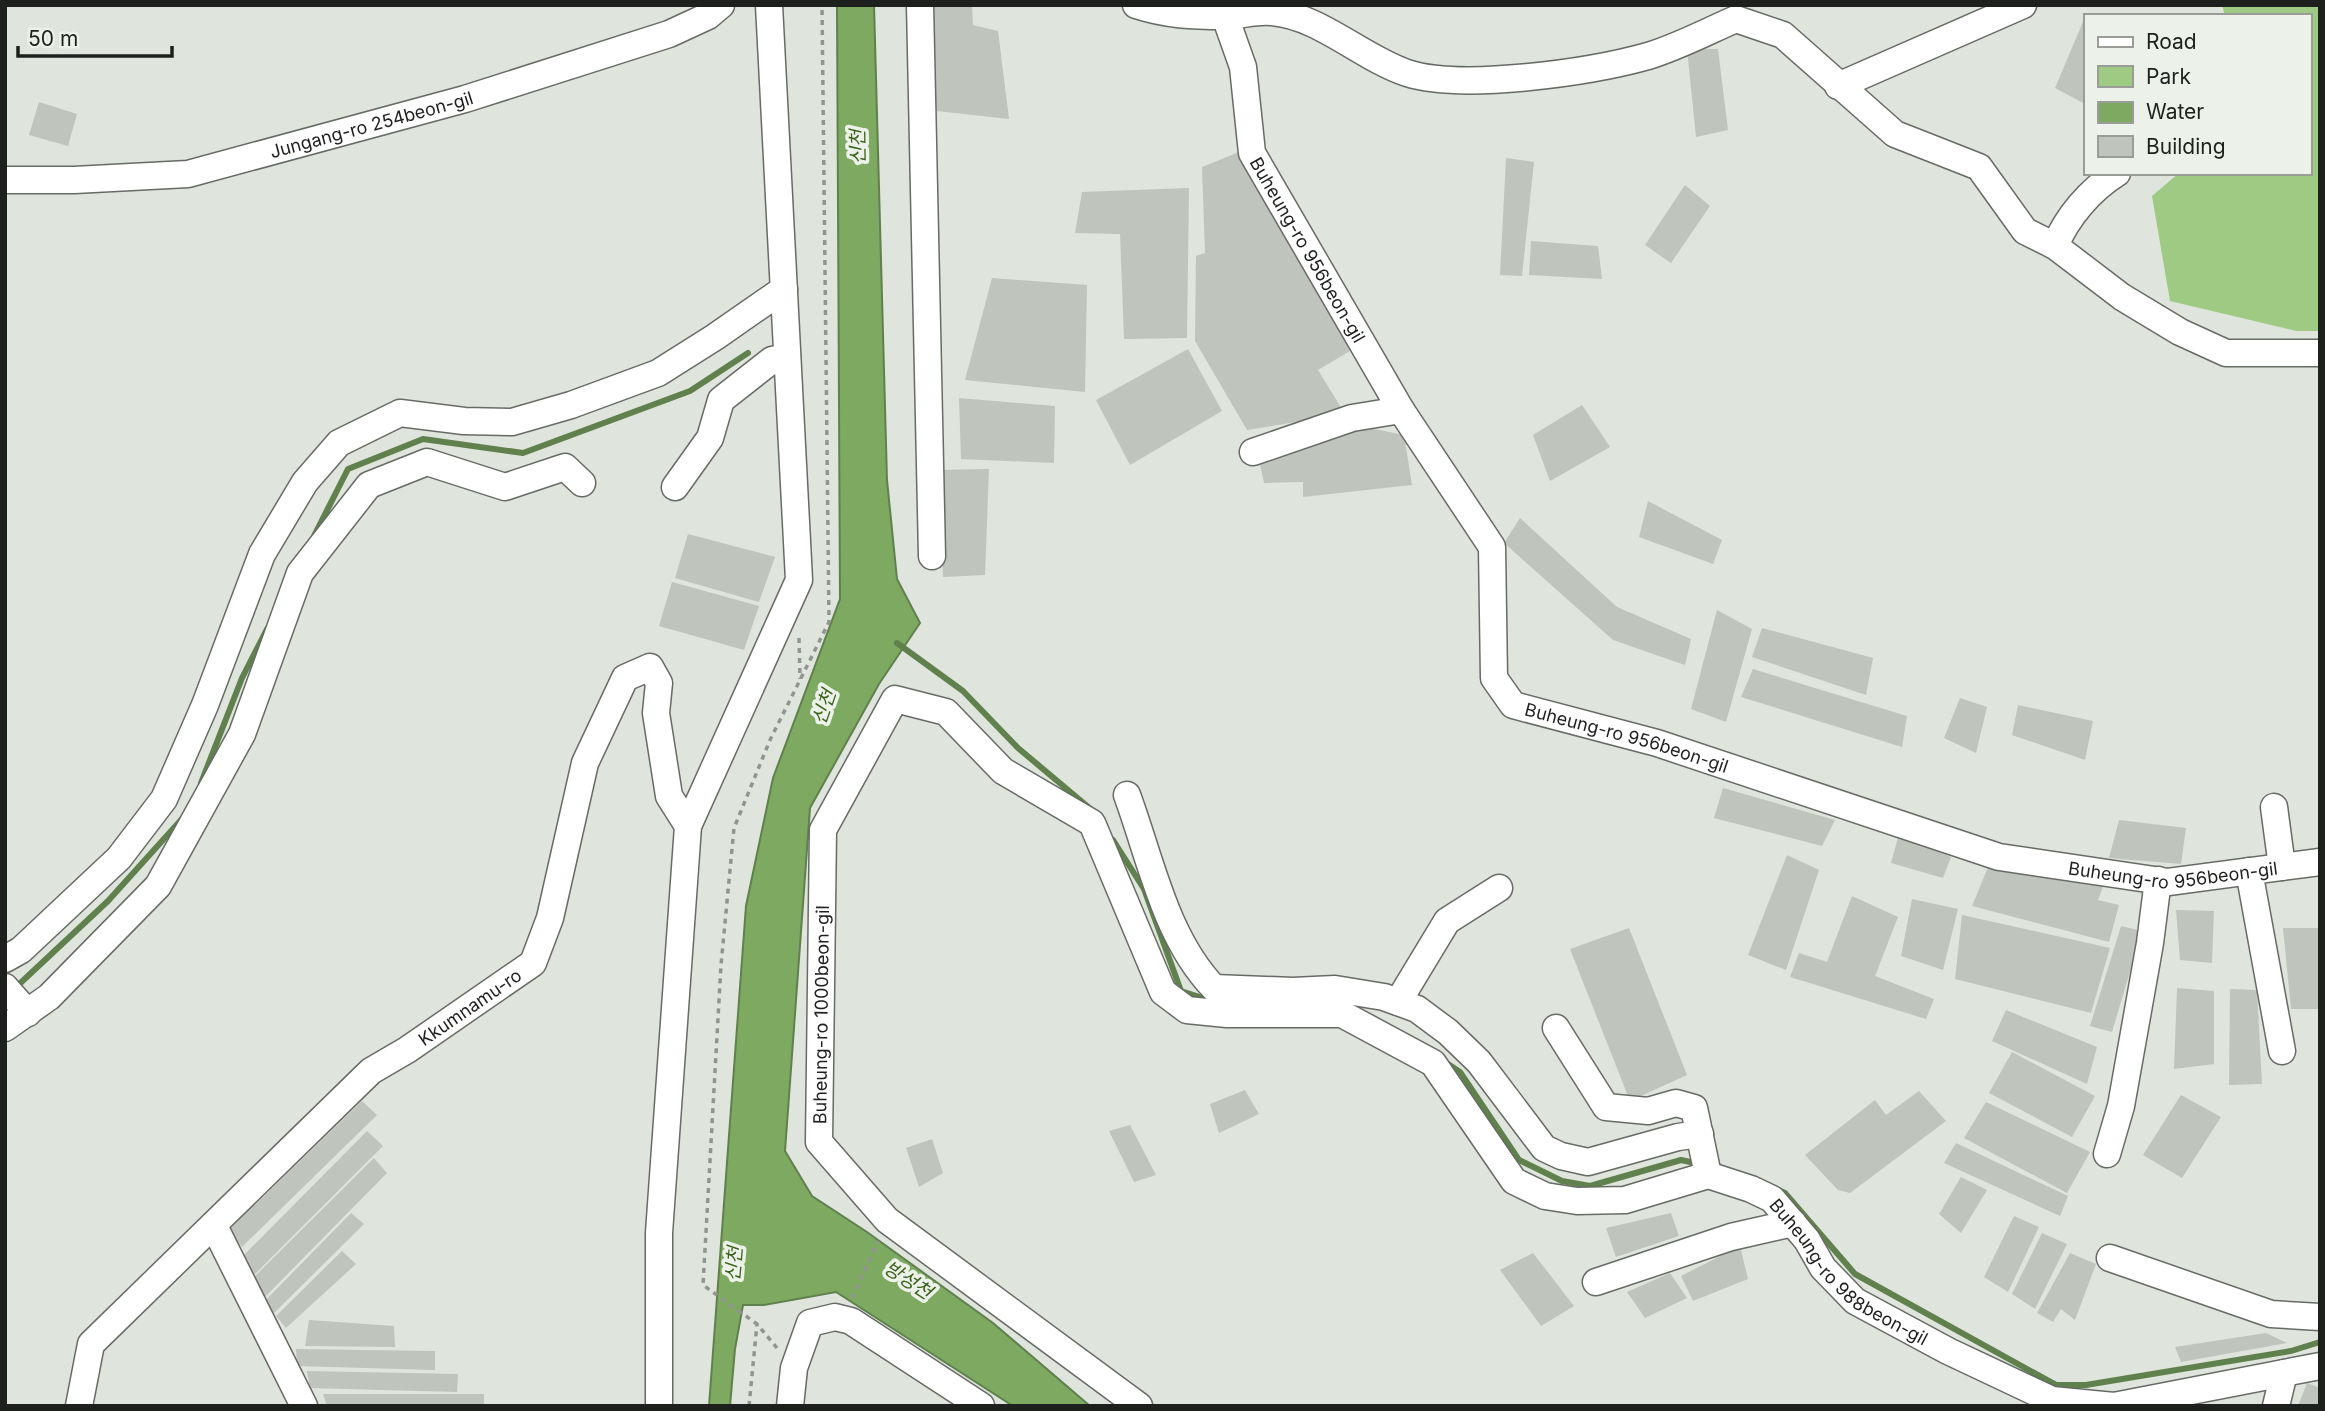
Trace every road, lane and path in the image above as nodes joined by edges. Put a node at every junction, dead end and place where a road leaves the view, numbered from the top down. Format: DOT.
graph roads {
  1 [pos="721,5"];
  2 [pos="769,5"];
  3 [pos="920,5"];
  4 [pos="1136,5"];
  5 [pos="2023,5"];
  6 [pos="1223,11"];
  7 [pos="1838,86"];
  8 [pos="2114,175"];
  9 [pos="5,180"];
  10 [pos="2055,246"];
  11 [pos="784,289"];
  12 [pos="2320,353"];
  13 [pos="787,358"];
  14 [pos="1401,410"];
  15 [pos="1253,452"];
  16 [pos="582,483"];
  17 [pos="675,487"];
  18 [pos="932,556"];
  19 [pos="1126,795"];
  20 [pos="2274,807"];
  21 [pos="688,826"];
  22 [pos="2320,862"];
  23 [pos="2282,867"];
  24 [pos="2249,871"];
  25 [pos="2158,880"];
  26 [pos="1499,888"];
  27 [pos="5,959"];
  28 [pos="5,987"];
  29 [pos="1398,1002"];
  30 [pos="28,1013"];
  31 [pos="5,1028"];
  32 [pos="1556,1028"];
  33 [pos="2282,1051"];
  34 [pos="1700,1134"];
  35 [pos="2107,1154"];
  36 [pos="1708,1175"];
  37 [pos="887,1220"];
  38 [pos="1793,1223"];
  39 [pos="214,1226"];
  40 [pos="2110,1258"];
  41 [pos="1596,1282"];
  42 [pos="702,1284"];
  43 [pos="2320,1317"];
  44 [pos="843,1319"];
  45 [pos="2320,1366"];
  46 [pos="2284,1373"];
  47 [pos="2080,1404"];
  48 [pos="79,1406"];
  49 [pos="304,1406"];
  50 [pos="659,1406"];
  51 [pos="749,1406"];
  52 [pos="790,1406"];
  53 [pos="981,1406"];
  54 [pos="1139,1406"];
  55 [pos="2276,1406"];
  1 -- 9 [label="street, Jungang-ro 254beon-gil"];
  2 -- 11 [label="street"];
  3 -- 18 [label="street"];
  4 -- 6 [label="street"];
  5 -- 7 [label="street"];
  6 -- 7 [label="street"];
  6 -- 14 [label="street, Buheung-ro 956beon-gil"];
  7 -- 10 [label="street"];
  8 -- 10 [label="street"];
  10 -- 12 [label="street"];
  11 -- 13 [label="street"];
  11 -- 27 [label="street"];
  13 -- 17 [label="street"];
  13 -- 21 [label="street"];
  14 -- 15 [label="street"];
  14 -- 25 [label="street, Buheung-ro 956beon-gil"];
  16 -- 30 [label="street"];
  19 -- 29 [label="street"];
  20 -- 23 [label="street"];
  21 -- 39 [label="street, Kkumnamu-ro"];
  21 -- 50 [label="street"];
  22 -- 23 [label="street, Buheung-ro 956beon-gil"];
  23 -- 24 [label="street, Buheung-ro 956beon-gil"];
  24 -- 25 [label="street, Buheung-ro 956beon-gil"];
  24 -- 33 [label="street"];
  25 -- 35 [label="street"];
  26 -- 29 [label="street"];
  28 -- 30 [label="street"];
  29 -- 34 [label="street"];
  30 -- 31 [label="street"];
  32 -- 34 [label="street"];
  34 -- 36 [label="street"];
  36 -- 37 [label="street, Buheung-ro 1000beon-gil"];
  36 -- 38 [label="street, Buheung-ro 988beon-gil"];
  37 -- 44 [label="path"];
  37 -- 54 [label="street, Buheung-ro 1000beon-gil"];
  38 -- 41 [label="street"];
  38 -- 47 [label="street, Buheung-ro 988beon-gil"];
  39 -- 48 [label="street, Kkumnamu-ro"];
  39 -- 49 [label="street"];
  40 -- 43 [label="street"];
  42 -- 51 [label="path"];
  44 -- 52 [label="street"];
  44 -- 53 [label="street"];
  45 -- 46 [label="street, Buheung-ro 988beon-gil"];
  46 -- 47 [label="street, Buheung-ro 988beon-gil"];
  46 -- 55 [label="street"];
}
